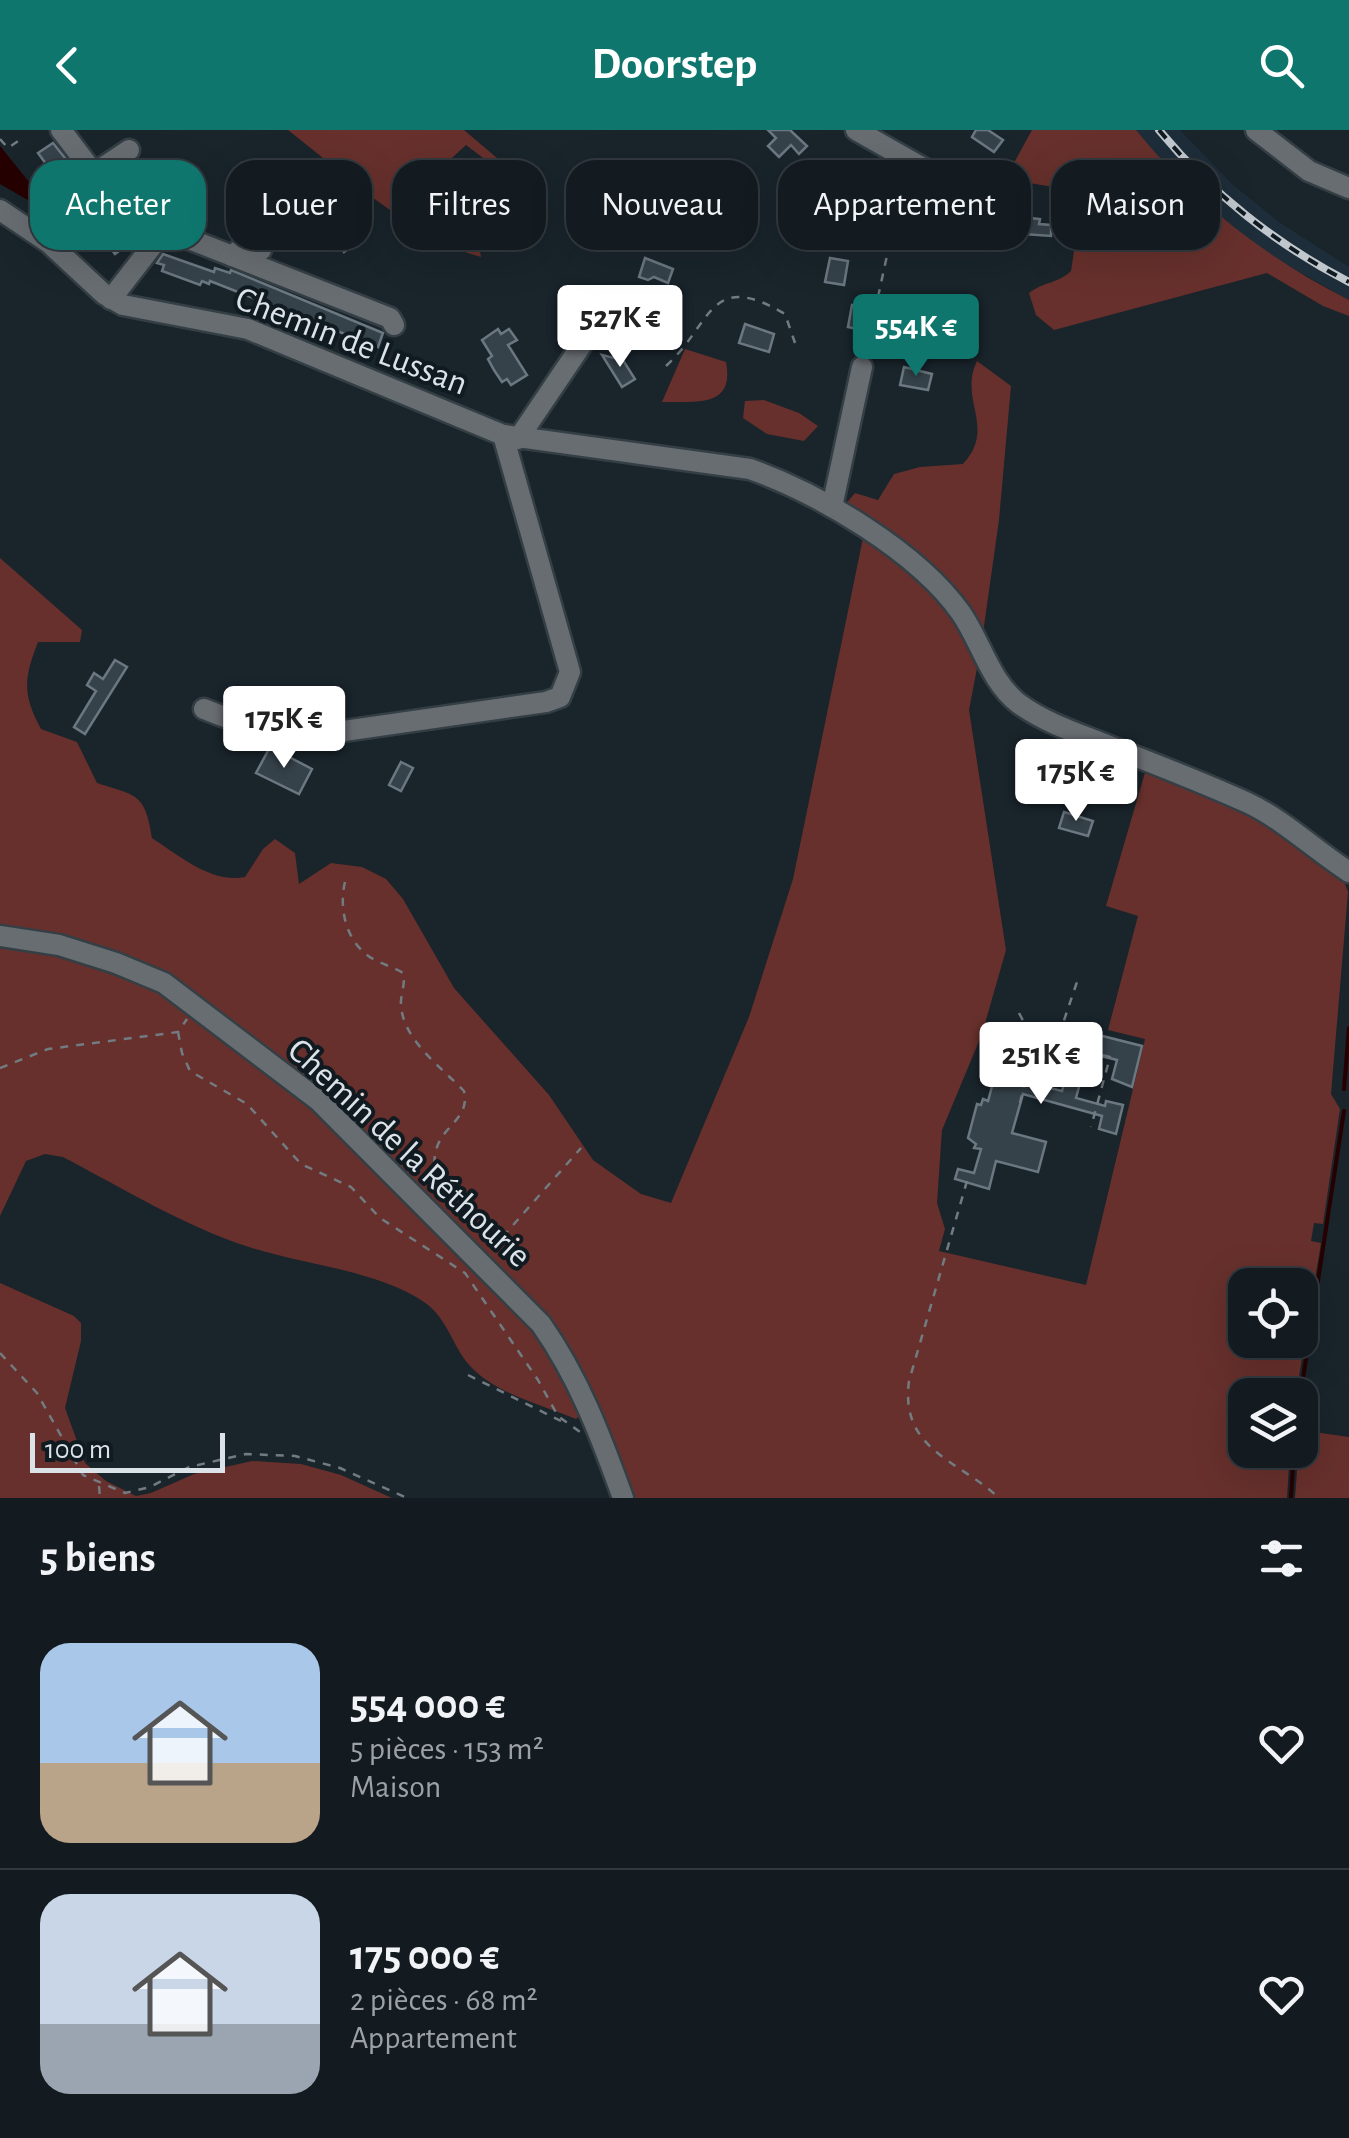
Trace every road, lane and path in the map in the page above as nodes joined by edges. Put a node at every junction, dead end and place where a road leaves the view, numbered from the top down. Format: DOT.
graph roads {
  1 [pos="61,130"];
  2 [pos="856,130"];
  3 [pos="1256,130"];
  4 [pos="20,138"];
  5 [pos="0,139"];
  6 [pos="129,150"];
  7 [pos="908,159"];
  8 [pos="82,160"];
  9 [pos="114,160"];
  10 [pos="1349,188"];
  11 [pos="0,210"];
  12 [pos="206,246"];
  13 [pos="149,250"];
  14 [pos="244,250"];
  15 [pos="232,256"];
  16 [pos="878,298"];
  17 [pos="111,299"];
  18 [pos="394,326"];
  19 [pos="589,334"];
  20 [pos="796,344"];
  21 [pos="666,366"];
  22 [pos="862,367"];
  23 [pos="511,437"];
  24 [pos="832,507"];
  25 [pos="204,709"];
  26 [pos="1349,872"];
  27 [pos="345,882"];
  28 [pos="0,936"];
  29 [pos="1077,982"];
  30 [pos="196,1006"];
  31 [pos="1020,1013"];
  32 [pos="178,1032"];
  33 [pos="1060,1036"];
  34 [pos="1042,1056"];
  35 [pos="0,1068"];
  36 [pos="1020,1104"];
  37 [pos="1092,1127"];
  38 [pos="581,1148"];
  39 [pos="967,1180"];
  40 [pos="438,1218"];
  41 [pos="480,1261"];
  42 [pos="0,1353"];
  43 [pos="468,1376"];
  44 [pos="564,1422"];
  45 [pos="584,1435"];
  46 [pos="99,1484"];
  47 [pos="100,1498"];
  48 [pos="407,1498"];
  49 [pos="622,1498"];
  50 [pos="999,1498"];
  1 -- 8 [label="street"];
  2 -- 7 [label="street"];
  3 -- 10 [label="street"];
  4 -- 5 [label="path"];
  6 -- 9 [label="street"];
  7 -- 16 [label="path"];
  11 -- 17 [label="street, Chemin de Lussan"];
  12 -- 15 [label="street"];
  13 -- 17 [label="street"];
  14 -- 15 [label="street"];
  15 -- 18 [label="street"];
  17 -- 23 [label="street, Chemin de Lussan"];
  19 -- 23 [label="street"];
  20 -- 21 [label="path"];
  22 -- 24 [label="street"];
  23 -- 24 [label="street, Chemin de Lussan"];
  23 -- 25 [label="street"];
  24 -- 26 [label="street, Chemin de Lussan"];
  27 -- 40 [label="path"];
  28 -- 30 [label="street, Chemin de la Réthourie"];
  29 -- 33 [label="path"];
  30 -- 32 [label="path"];
  30 -- 40 [label="street, Chemin de la Réthourie"];
  31 -- 34 [label="path"];
  32 -- 35 [label="path"];
  32 -- 44 [label="path"];
  33 -- 34 [label="path"];
  33 -- 37 [label="path"];
  34 -- 36 [label="path"];
  38 -- 41 [label="path"];
  39 -- 50 [label="path"];
  40 -- 41 [label="street, Chemin de la Réthourie"];
  41 -- 49 [label="street, Chemin de la Réthourie"];
  42 -- 46 [label="path"];
  43 -- 44 [label="path"];
  44 -- 45 [label="path"];
  46 -- 47 [label="path"];
  46 -- 48 [label="path"];
}
